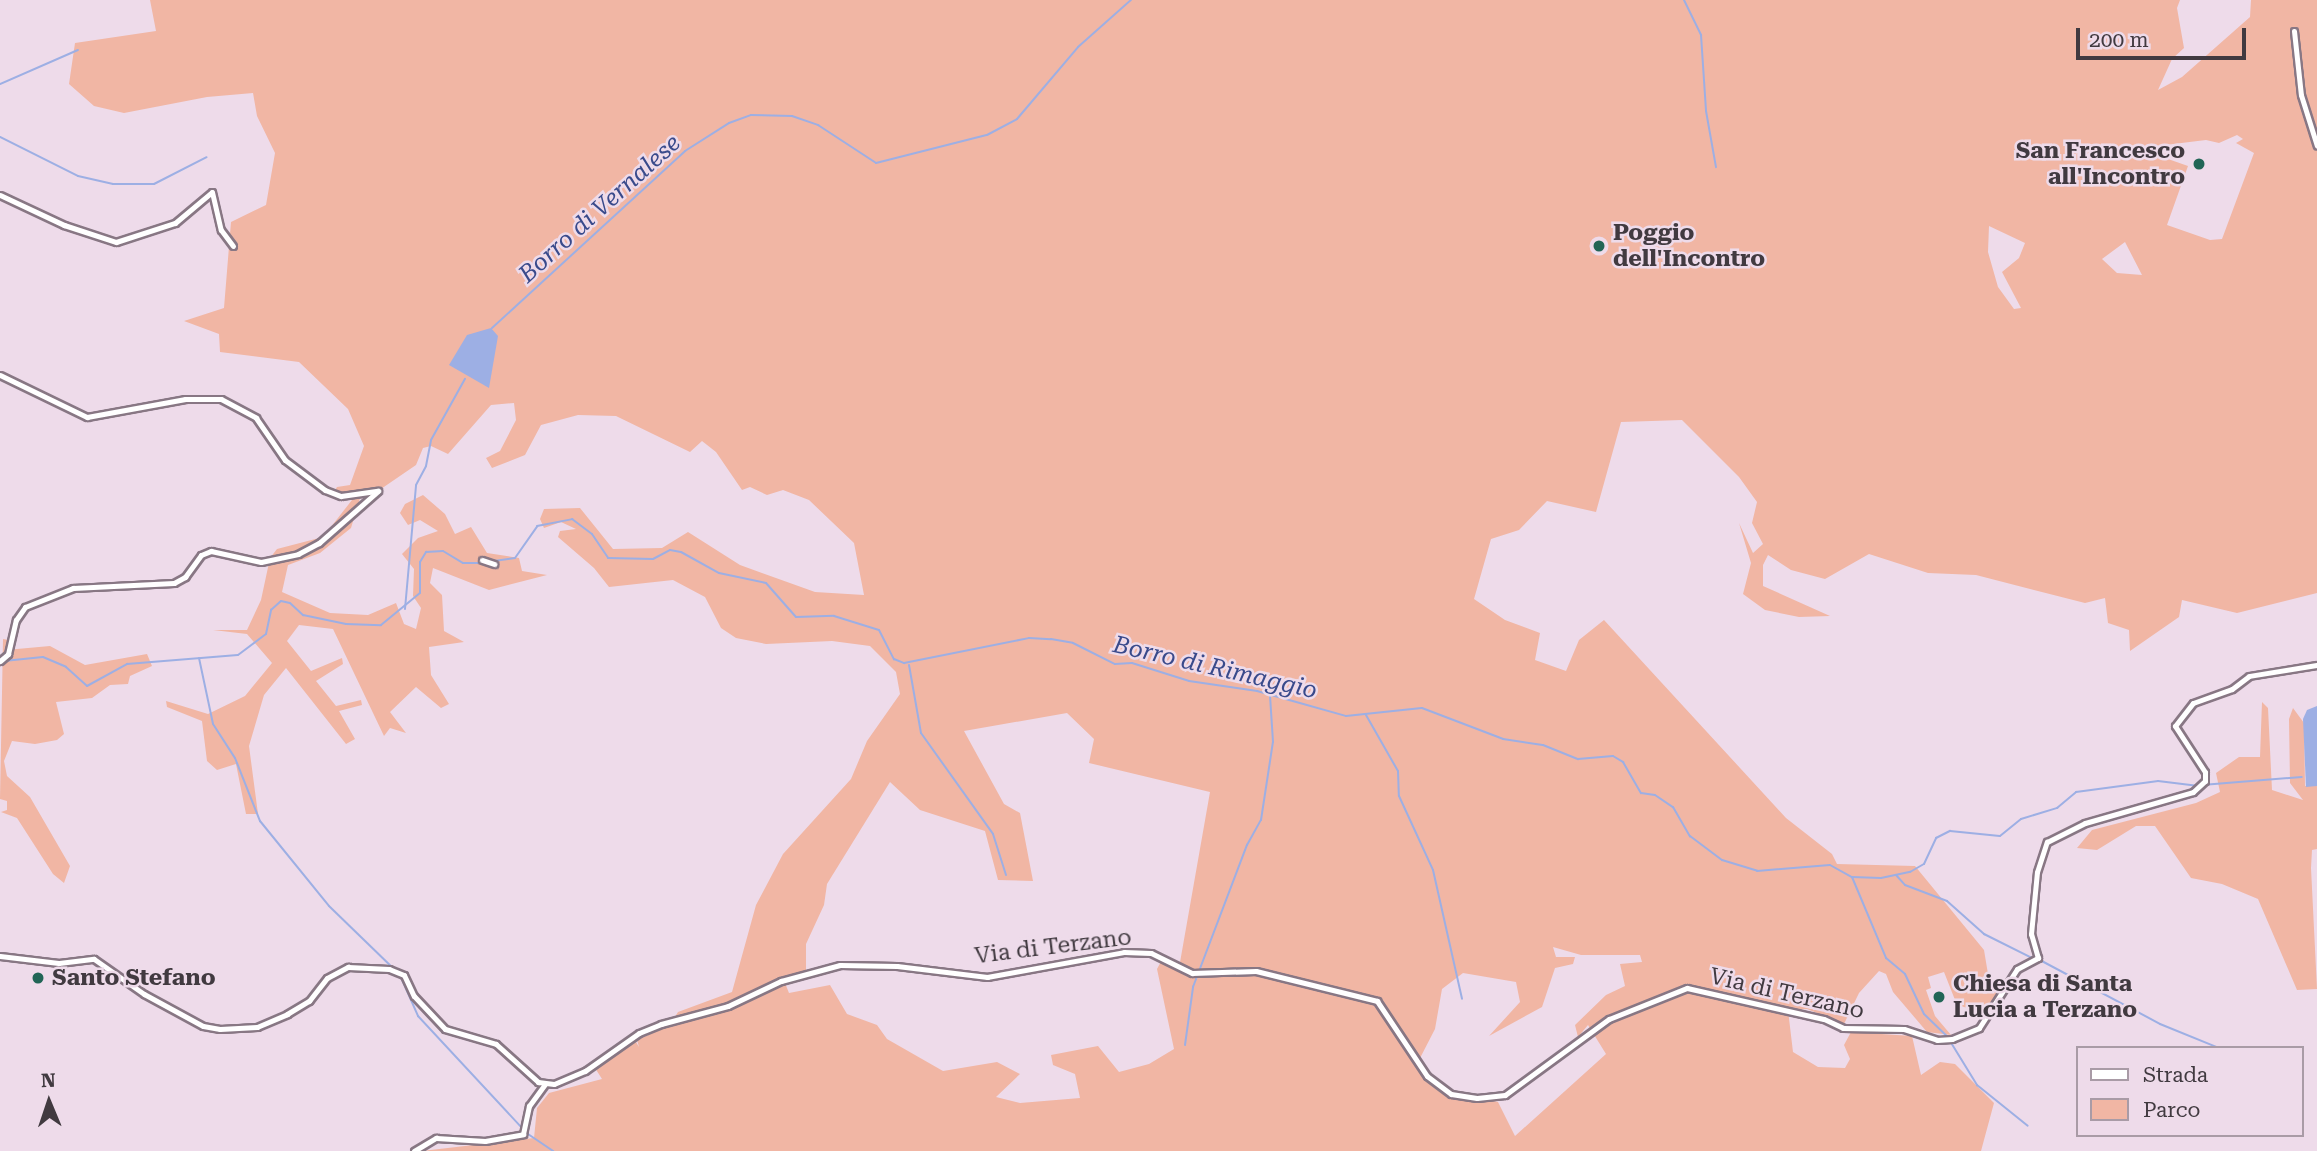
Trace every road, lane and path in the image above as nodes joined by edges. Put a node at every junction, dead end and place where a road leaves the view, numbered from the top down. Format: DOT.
graph roads {
  1 [pos="2294,31"];
  2 [pos="2317,146"];
  3 [pos="0,195"];
  4 [pos="233,246"];
  5 [pos="0,375"];
  6 [pos="482,560"];
  7 [pos="494,564"];
  8 [pos="0,661"];
  9 [pos="2317,665"];
  10 [pos="0,956"];
  11 [pos="545,1084"];
  12 [pos="414,1151"];
  1 -- 2 [label="street"];
  3 -- 4 [label="street"];
  5 -- 8 [label="street"];
  6 -- 7 [label="street"];
  9 -- 11 [label="street, Via di Terzano"];
  10 -- 11 [label="street"];
  11 -- 12 [label="street"];
}
